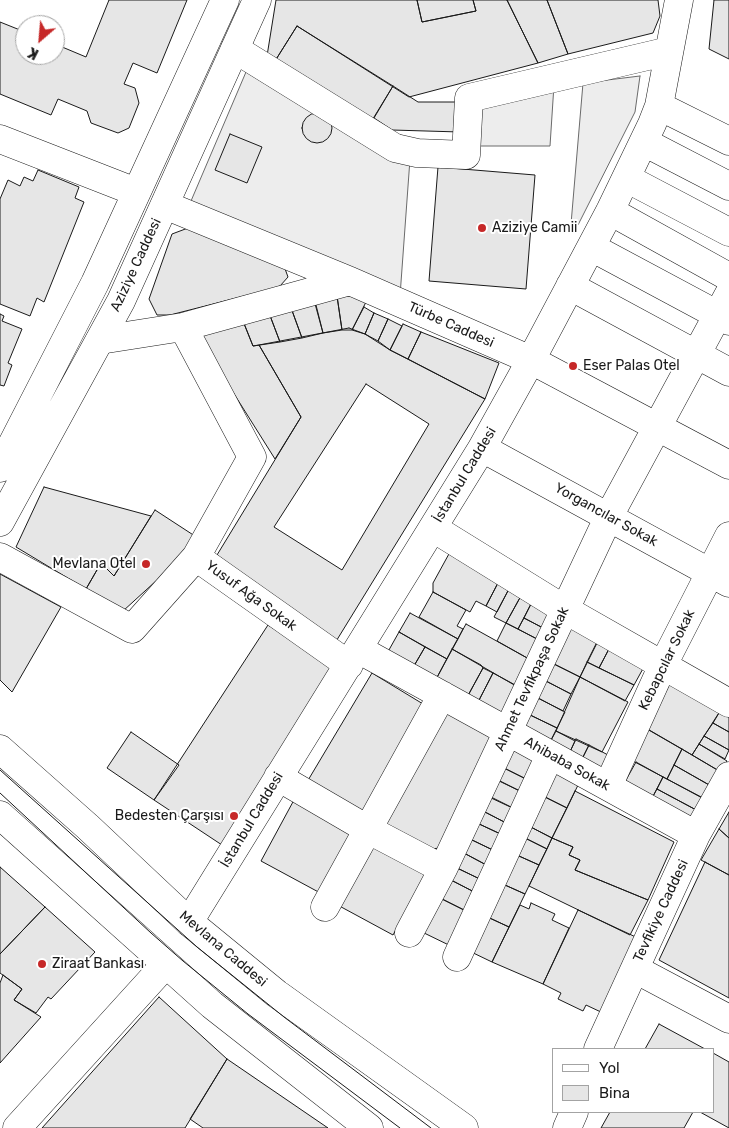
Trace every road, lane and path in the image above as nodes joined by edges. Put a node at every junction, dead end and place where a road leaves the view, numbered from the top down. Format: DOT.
graph roads {
  1 [pos="224,0"];
  2 [pos="257,0"];
  3 [pos="679,0"];
  4 [pos="235,49"];
  5 [pos="669,51"];
  6 [pos="659,106"];
  7 [pos="0,139"];
  8 [pos="644,142"];
  9 [pos="729,142"];
  10 [pos="626,178"];
  11 [pos="729,186"];
  12 [pos="136,192"];
  13 [pos="165,205"];
  14 [pos="610,211"];
  15 [pos="729,232"];
  16 [pos="591,246"];
  17 [pos="729,277"];
  18 [pos="350,281"];
  19 [pos="570,286"];
  20 [pos="725,310"];
  21 [pos="183,327"];
  22 [pos="100,340"];
  23 [pos="696,354"];
  24 [pos="531,360"];
  25 [pos="729,372"];
  26 [pos="656,425"];
  27 [pos="482,448"];
  28 [pos="729,465"];
  29 [pos="0,468"];
  30 [pos="609,516"];
  31 [pos="0,522"];
  32 [pos="433,528"];
  33 [pos="729,536"];
  34 [pos="0,557"];
  35 [pos="196,557"];
  36 [pos="719,578"];
  37 [pos="564,609"];
  38 [pos="353,657"];
  39 [pos="663,666"];
  40 [pos="442,696"];
  41 [pos="729,703"];
  42 [pos="508,731"];
  43 [pos="0,749"];
  44 [pos="550,755"];
  45 [pos="729,776"];
  46 [pos="278,777"];
  47 [pos="608,786"];
  48 [pos="0,815"];
  49 [pos="369,830"];
  50 [pos="696,835"];
  51 [pos="443,869"];
  52 [pos="325,907"];
  53 [pos="189,922"];
  54 [pos="410,933"];
  55 [pos="458,957"];
  56 [pos="165,965"];
  57 [pos="635,969"];
  58 [pos="729,1019"];
  59 [pos="598,1048"];
  60 [pos="574,1113"];
  61 [pos="17,1128"];
  62 [pos="369,1128"];
  63 [pos="464,1128"];
  64 [pos="568,1128"];
  1 -- 12 [label="street"];
  2 -- 4 [label="street, Aziziye Caddesi"];
  3 -- 5 [label="street, İstanbul Caddesi"];
  4 -- 5 [label="street"];
  4 -- 13 [label="street, Aziziye Caddesi"];
  5 -- 6 [label="street, İstanbul Caddesi"];
  6 -- 8 [label="street, İstanbul Caddesi"];
  6 -- 9 [label="street"];
  7 -- 12 [label="street"];
  8 -- 10 [label="street, İstanbul Caddesi"];
  8 -- 11 [label="street"];
  10 -- 14 [label="street, İstanbul Caddesi"];
  10 -- 15 [label="street"];
  12 -- 29 [label="street"];
  13 -- 18 [label="street, Türbe Caddesi"];
  13 -- 22 [label="street, Aziziye Caddesi"];
  14 -- 16 [label="street, İstanbul Caddesi"];
  14 -- 17 [label="street"];
  16 -- 19 [label="street, İstanbul Caddesi"];
  16 -- 20 [label="street"];
  18 -- 21 [label="street"];
  18 -- 24 [label="street, Türbe Caddesi"];
  19 -- 23 [label="street"];
  19 -- 24 [label="street, İstanbul Caddesi"];
  20 -- 23 [label="street, Ahmet Tevfikpaşa Sokak"];
  21 -- 22 [label="street"];
  21 -- 35 [label="street, Yusuf Ağa Sokak"];
  22 -- 31 [label="street, Aziziye Caddesi"];
  23 -- 25 [label="street"];
  23 -- 26 [label="street, Ahmet Tevfikpaşa Sokak"];
  24 -- 26 [label="street, Türbe Caddesi"];
  24 -- 27 [label="street, İstanbul Caddesi"];
  26 -- 28 [label="street, Türbe Caddesi"];
  26 -- 30 [label="street, Ahmet Tevfikpaşa Sokak"];
  27 -- 30 [label="street, Yorgancılar Sokak"];
  27 -- 32 [label="street, İstanbul Caddesi"];
  30 -- 36 [label="street, Yorgancılar Sokak"];
  30 -- 37 [label="street, Ahmet Tevfikpaşa Sokak"];
  32 -- 37 [label="street"];
  32 -- 38 [label="street, İstanbul Caddesi"];
  33 -- 36 [label="street, Kebapcılar Sokak"];
  34 -- 35 [label="street"];
  35 -- 38 [label="street, Yusuf Ağa Sokak"];
  36 -- 39 [label="street, Kebapcılar Sokak"];
  37 -- 39 [label="street"];
  37 -- 42 [label="street, Ahmet Tevfikpaşa Sokak"];
  38 -- 40 [label="street, Ahibaba Sokak"];
  38 -- 46 [label="street, İstanbul Caddesi"];
  39 -- 41 [label="street"];
  39 -- 47 [label="street, Kebapcılar Sokak"];
  40 -- 42 [label="street, Ahibaba Sokak"];
  40 -- 49 [label="street"];
  42 -- 44 [label="street, Ahibaba Sokak"];
  42 -- 51 [label="street, Ahmet Tevfikpaşa Sokak"];
  43 -- 53 [label="street, Mevlana Caddesi"];
  44 -- 47 [label="street, Ahibaba Sokak"];
  44 -- 55 [label="street"];
  45 -- 50 [label="street, Tevfikiye Caddesi"];
  46 -- 49 [label="street"];
  46 -- 53 [label="street, İstanbul Caddesi"];
  47 -- 50 [label="street, Ahibaba Sokak"];
  48 -- 56 [label="street"];
  49 -- 51 [label="street"];
  49 -- 52 [label="street"];
  50 -- 57 [label="street, Tevfikiye Caddesi"];
  51 -- 54 [label="street, Ahmet Tevfikpaşa Sokak"];
  53 -- 63 [label="street, Mevlana Caddesi"];
  56 -- 61 [label="street"];
  56 -- 62 [label="street"];
  57 -- 58 [label="street"];
  57 -- 59 [label="street, Tevfikiye Caddesi"];
  60 -- 64 [label="street"];
}
